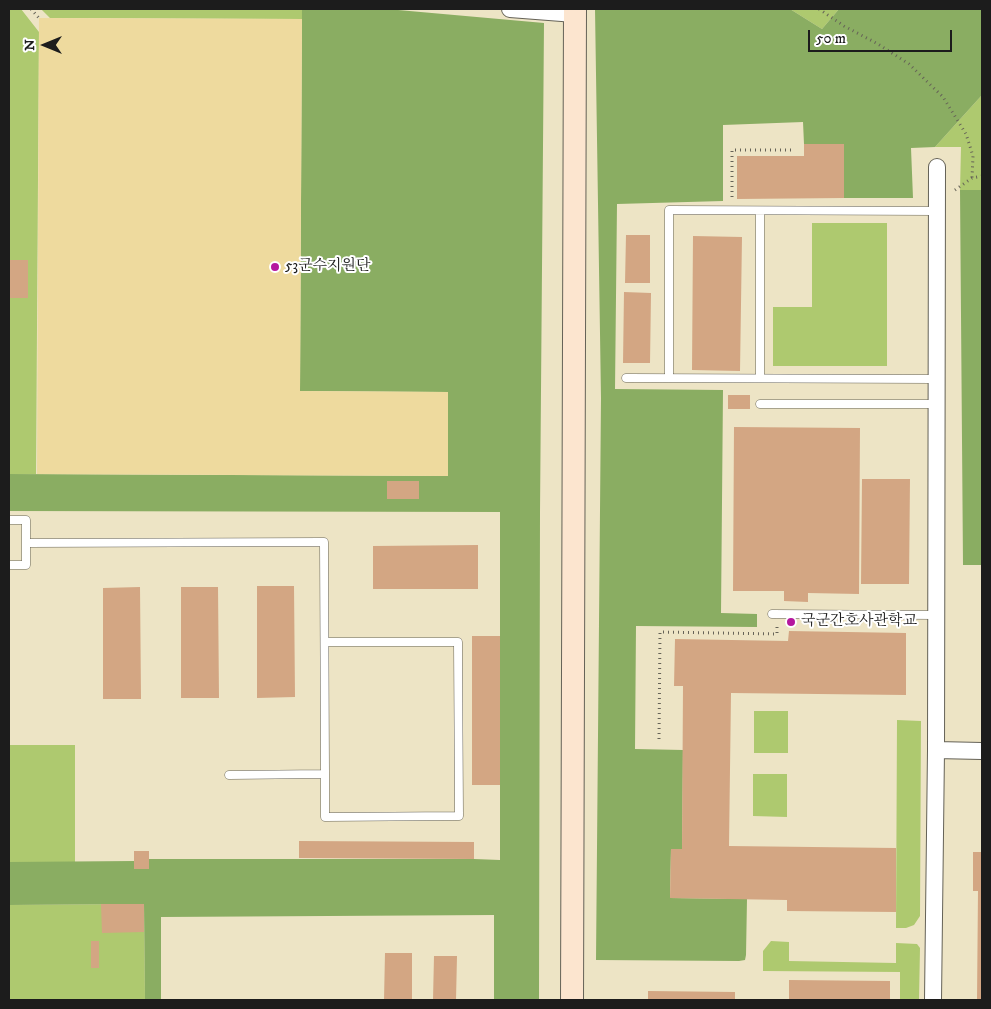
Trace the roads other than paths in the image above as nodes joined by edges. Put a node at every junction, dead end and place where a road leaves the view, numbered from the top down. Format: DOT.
graph roads {
  1 [pos="510,9"];
  2 [pos="575,12"];
  3 [pos="937,167"];
  4 [pos="760,211"];
  5 [pos="937,211"];
  6 [pos="626,378"];
  7 [pos="669,378"];
  8 [pos="760,378"];
  9 [pos="936,379"];
  10 [pos="760,404"];
  11 [pos="936,404"];
  12 [pos="9,520"];
  13 [pos="26,543"];
  14 [pos="9,565"];
  15 [pos="775,614"];
  16 [pos="936,615"];
  17 [pos="325,642"];
  18 [pos="936,750"];
  19 [pos="982,751"];
  20 [pos="325,774"];
  21 [pos="229,775"];
  22 [pos="572,1000"];
  23 [pos="933,1000"];
  1 -- 2 [label="street"];
  2 -- 22 [label="street"];
  3 -- 5 [label="street"];
  4 -- 5 [label="lane"];
  4 -- 7 [label="lane"];
  4 -- 8 [label="lane"];
  5 -- 9 [label="street"];
  6 -- 7 [label="lane"];
  7 -- 8 [label="lane"];
  8 -- 9 [label="lane"];
  9 -- 11 [label="street"];
  10 -- 11 [label="lane"];
  11 -- 16 [label="street"];
  12 -- 13 [label="lane"];
  13 -- 14 [label="lane"];
  13 -- 17 [label="lane"];
  15 -- 16 [label="lane"];
  16 -- 18 [label="street"];
  17 -- 20 [label="lane"];
  17 -- 20 [label="lane"];
  18 -- 19 [label="street"];
  18 -- 23 [label="street"];
  20 -- 21 [label="lane"];
}
